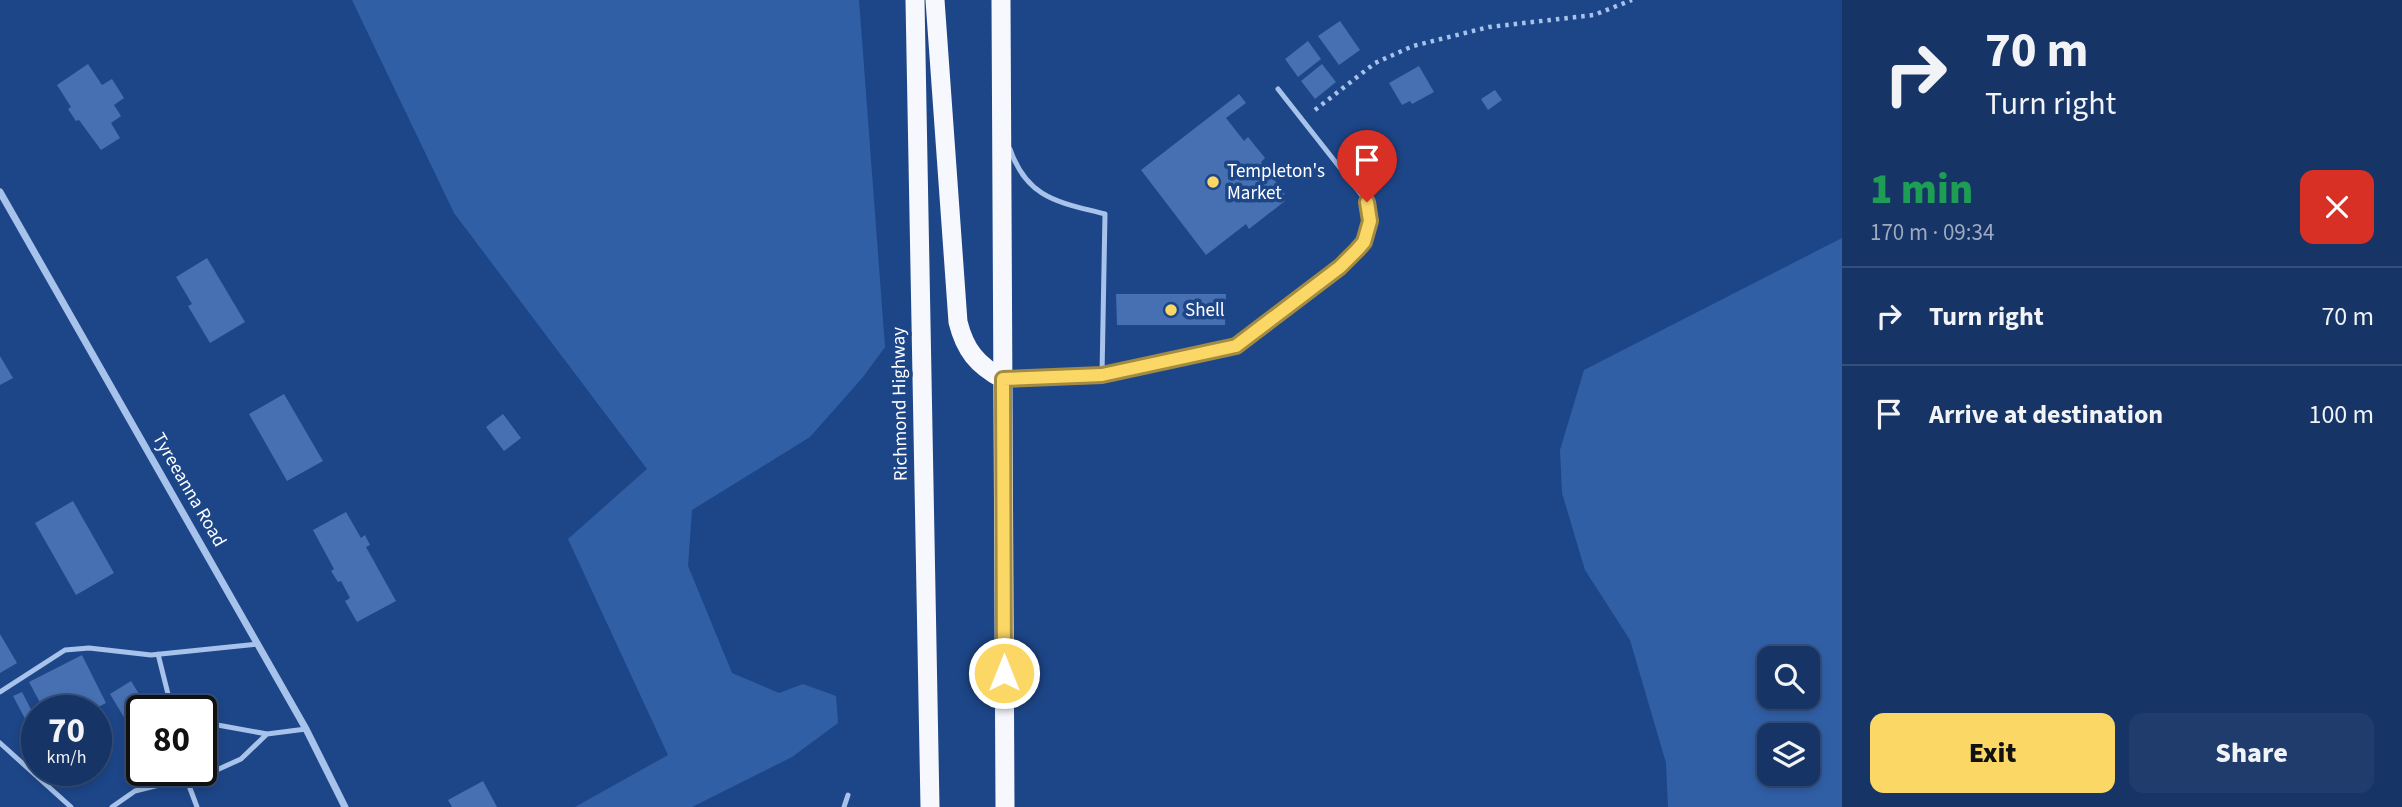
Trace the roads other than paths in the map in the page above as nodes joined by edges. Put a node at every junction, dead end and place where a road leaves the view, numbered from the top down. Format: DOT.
graph roads {
  1 [pos="915,0"];
  2 [pos="934,0"];
  3 [pos="1001,0"];
  4 [pos="1278,89"];
  5 [pos="1001,121"];
  6 [pos="0,192"];
  7 [pos="1102,375"];
  8 [pos="1003,379"];
  9 [pos="258,644"];
  10 [pos="158,654"];
  11 [pos="0,692"];
  12 [pos="168,695"];
  13 [pos="217,725"];
  14 [pos="306,729"];
  15 [pos="267,734"];
  16 [pos="0,743"];
  17 [pos="217,771"];
  18 [pos="155,786"];
  19 [pos="189,786"];
  20 [pos="848,795"];
  21 [pos="71,807"];
  22 [pos="112,807"];
  23 [pos="197,807"];
  24 [pos="345,807"];
  25 [pos="844,807"];
  26 [pos="930,807"];
  27 [pos="1005,807"];
  1 -- 26 [label="highway, Richmond Highway"];
  2 -- 8 [label="highway"];
  3 -- 5 [label="highway"];
  4 -- 7 [label="lane"];
  5 -- 7 [label="lane"];
  5 -- 8 [label="highway"];
  6 -- 9 [label="street, Tyreeanna Road"];
  7 -- 8 [label="lane"];
  8 -- 27 [label="highway"];
  9 -- 10 [label="lane"];
  9 -- 14 [label="street, Tyreeanna Road"];
  10 -- 11 [label="lane"];
  10 -- 12 [label="lane"];
  13 -- 15 [label="lane"];
  14 -- 15 [label="lane"];
  14 -- 24 [label="street, Tyreeanna Road"];
  15 -- 17 [label="lane"];
  16 -- 21 [label="lane"];
  18 -- 22 [label="lane"];
  19 -- 23 [label="lane"];
  20 -- 25 [label="lane"];
}
